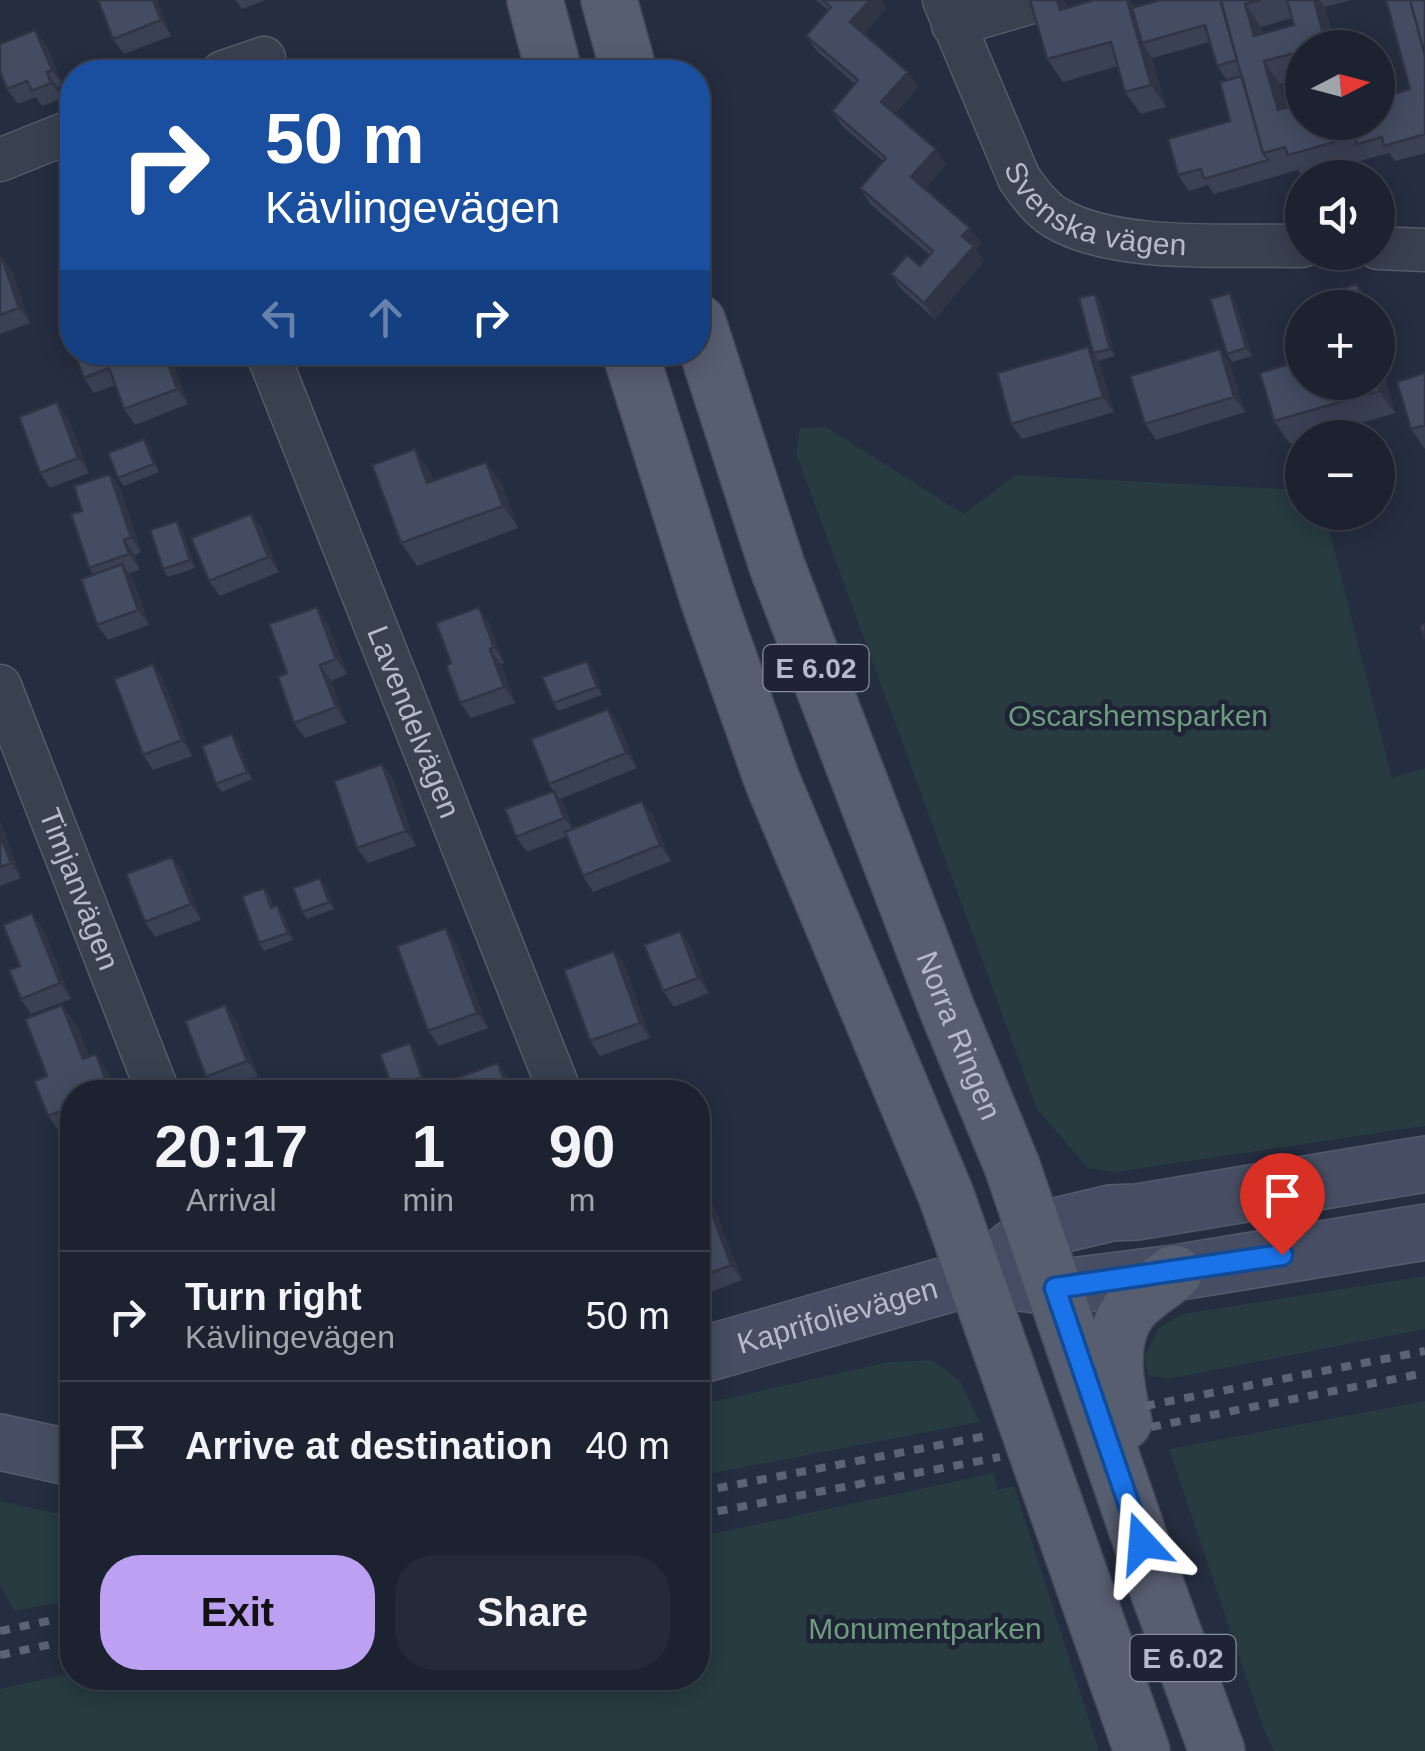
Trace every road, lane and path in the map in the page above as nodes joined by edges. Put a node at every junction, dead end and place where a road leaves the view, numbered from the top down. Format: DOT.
graph roads {
  1 [pos="609,0"];
  2 [pos="1039,0"];
  3 [pos="948,13"];
  4 [pos="264,58"];
  5 [pos="258,60"];
  6 [pos="625,60"];
  7 [pos="60,136"];
  8 [pos="0,160"];
  9 [pos="1285,245"];
  10 [pos="1395,249"];
  11 [pos="1425,250"];
  12 [pos="710,359"];
  13 [pos="272,365"];
  14 [pos="634,365"];
  15 [pos="0,686"];
  16 [pos="153,1080"];
  17 [pos="555,1080"];
  18 [pos="1425,1164"];
  19 [pos="1036,1230"];
  20 [pos="1425,1232"];
  21 [pos="1174,1273"];
  22 [pos="976,1276"];
  23 [pos="1055,1288"];
  24 [pos="710,1353"];
  25 [pos="0,1442"];
  26 [pos="60,1455"];
  27 [pos="1153,1577"];
  28 [pos="1137,1745"];
  29 [pos="1217,1751"];
  1 -- 6 [label="main road"];
  2 -- 3 [label="street"];
  3 -- 9 [label="street, Svenska vägen"];
  4 -- 5 [label="street"];
  7 -- 8 [label="street"];
  10 -- 11 [label="street"];
  12 -- 19 [label="main road, Norra Ringen / E 6.02"];
  13 -- 17 [label="street, Lavendelvägen"];
  14 -- 22 [label="main road, E 6.02"];
  15 -- 16 [label="street, Timjanvägen"];
  18 -- 19 [label="main road"];
  19 -- 22 [label="main road"];
  19 -- 23 [label="main road, Norra Ringen / E 6.02"];
  20 -- 21 [label="main road"];
  21 -- 23 [label="main road"];
  21 -- 27 [label="main road"];
  22 -- 23 [label="main road"];
  22 -- 24 [label="main road, Kaprifolievägen"];
  22 -- 28 [label="main road, E 6.02"];
  23 -- 27 [label="main road, Norra Ringen / E 6.02"];
  25 -- 26 [label="main road"];
  27 -- 29 [label="main road, Norra Ringen / E 6.02"];
}
